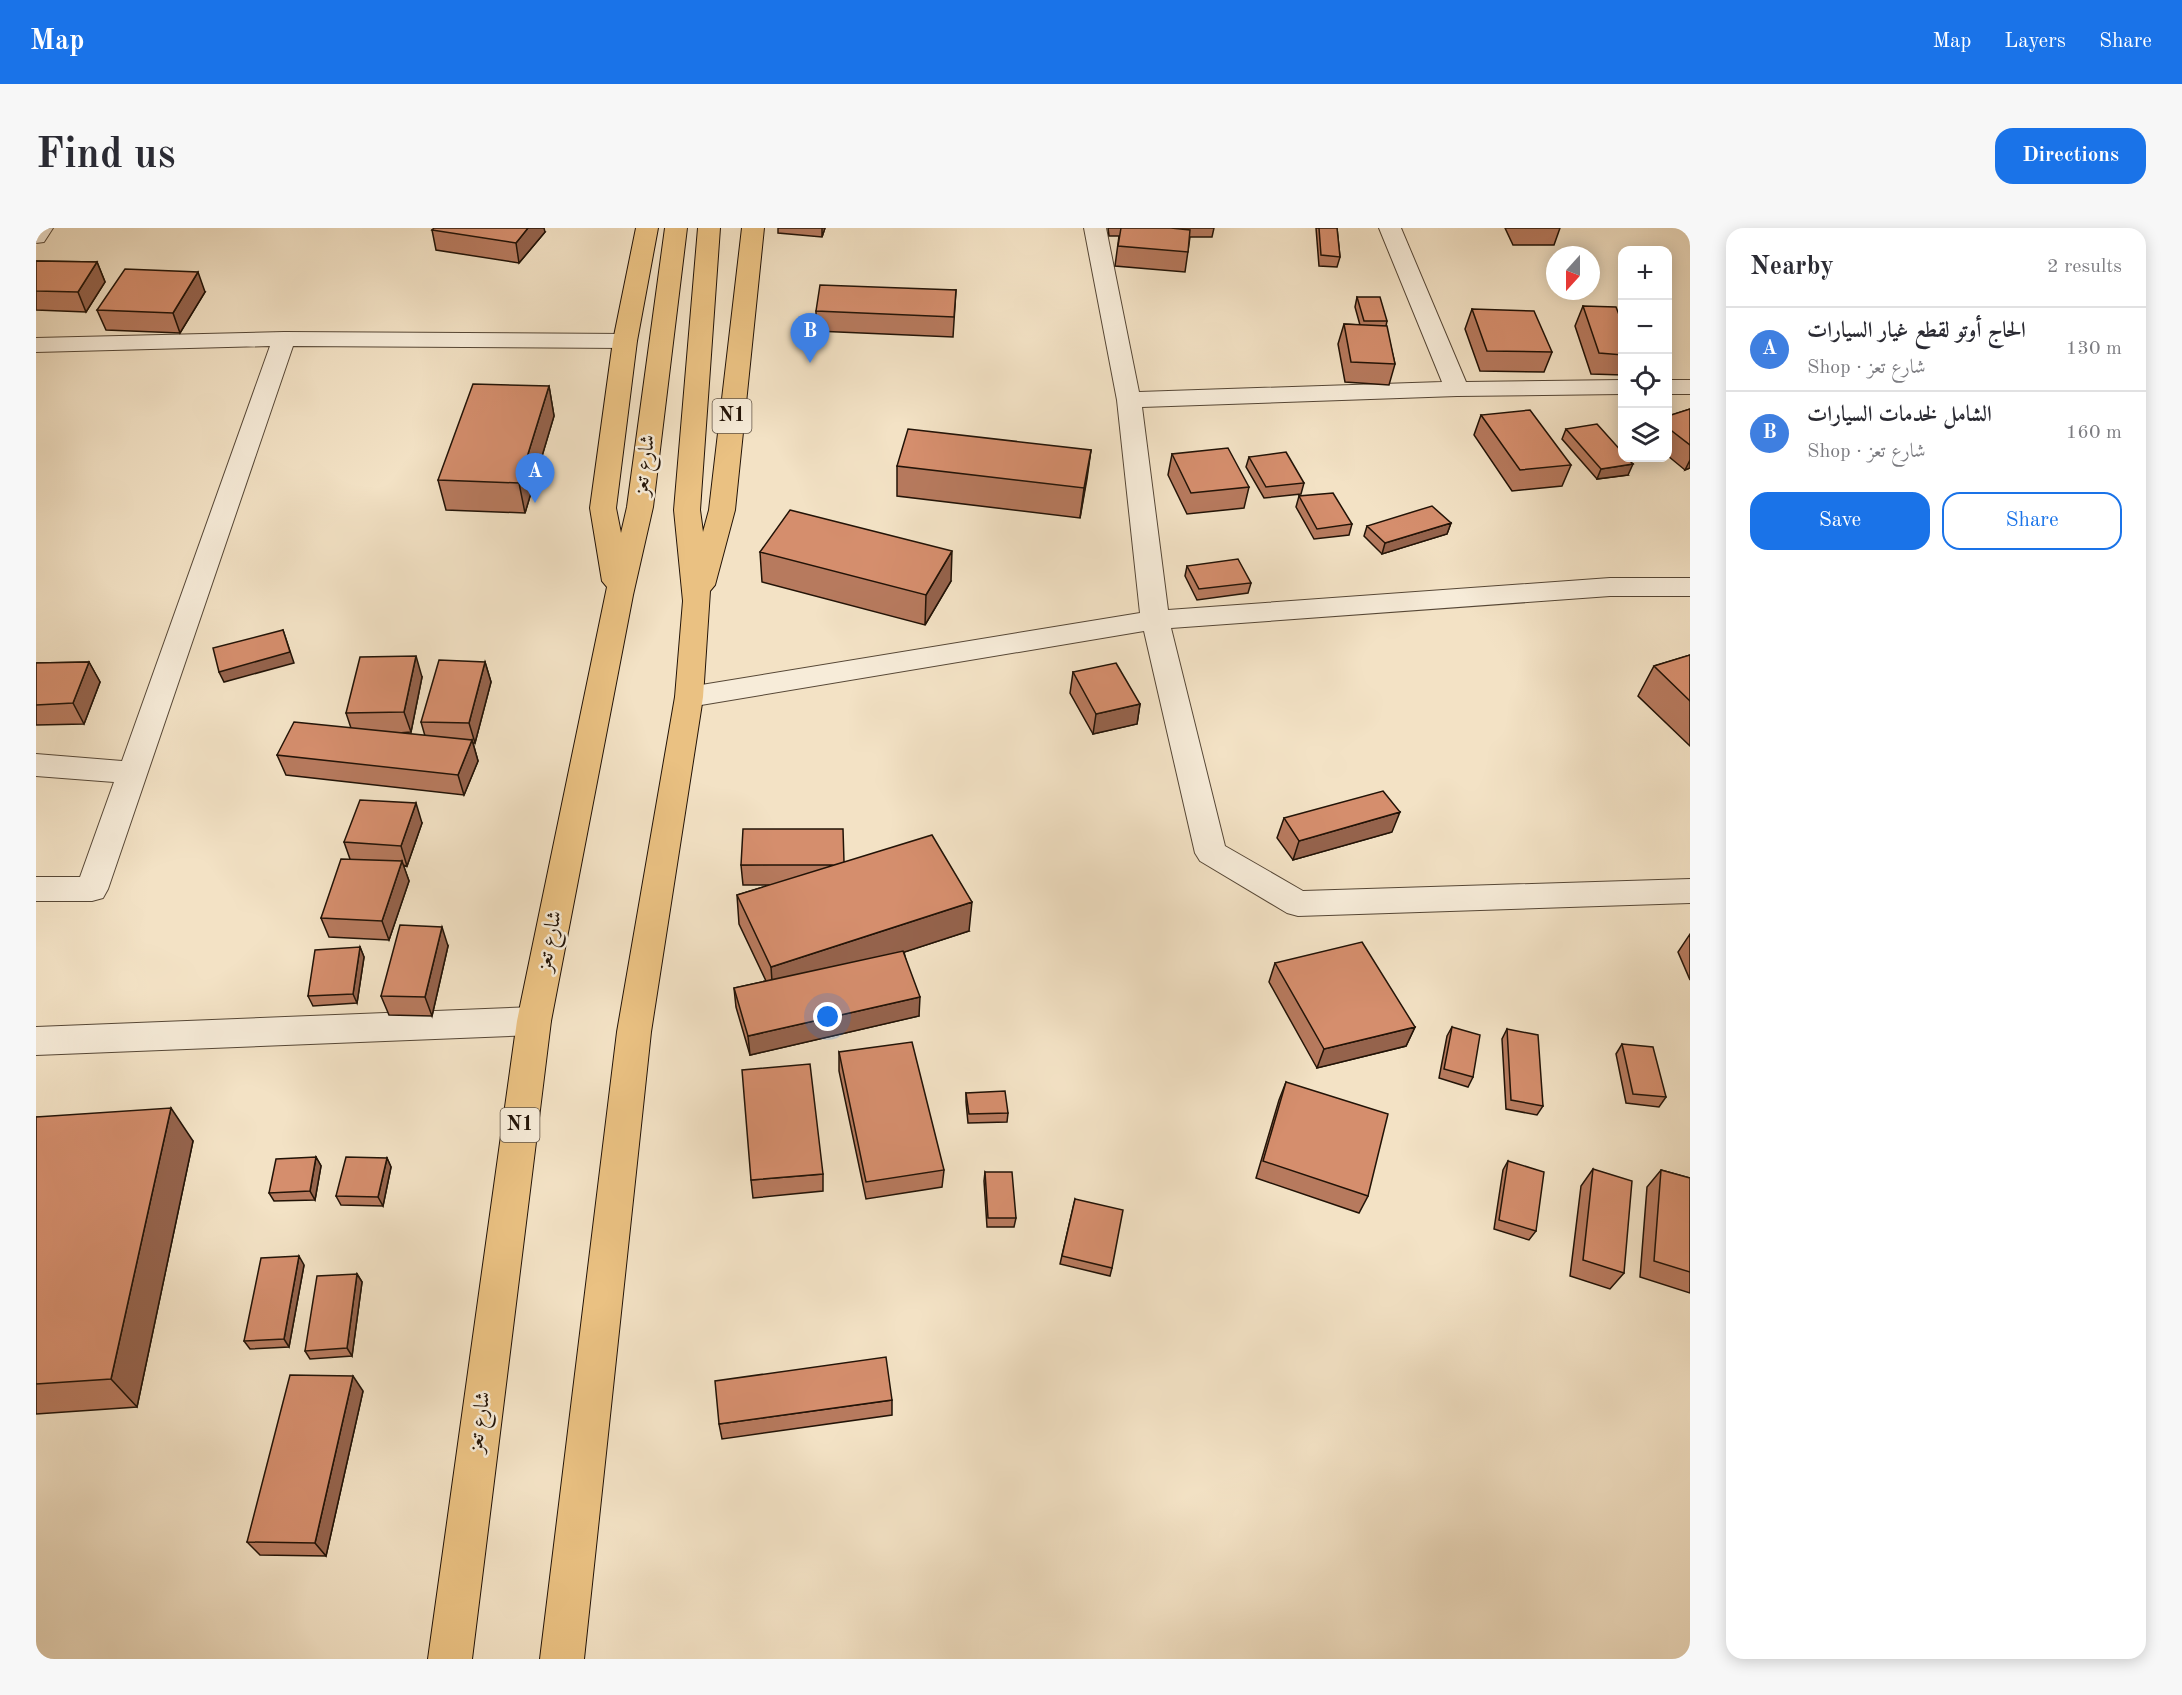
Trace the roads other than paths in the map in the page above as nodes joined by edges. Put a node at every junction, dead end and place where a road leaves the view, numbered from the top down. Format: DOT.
graph roads {
  1 [pos="42,228"];
  2 [pos="647,228"];
  3 [pos="676,228"];
  4 [pos="709,228"];
  5 [pos="753,228"];
  6 [pos="1095,228"];
  7 [pos="1390,228"];
  8 [pos="36,237"];
  9 [pos="284,339"];
  10 [pos="625,341"];
  11 [pos="36,345"];
  12 [pos="1618,387"];
  13 [pos="1672,387"];
  14 [pos="1690,387"];
  15 [pos="1457,389"];
  16 [pos="1129,400"];
  17 [pos="1690,587"];
  18 [pos="619,595"];
  19 [pos="697,601"];
  20 [pos="1155,620"];
  21 [pos="689,697"];
  22 [pos="36,765"];
  23 [pos="133,773"];
  24 [pos="36,889"];
  25 [pos="1690,891"];
  26 [pos="534,1021"];
  27 [pos="36,1041"];
  28 [pos="450,1659"];
  29 [pos="562,1659"];
  1 -- 8 [label="street"];
  2 -- 10 [label="highway, N1"];
  3 -- 18 [label="highway, شارع تعز / N1"];
  4 -- 19 [label="highway, شارع تعز / N1"];
  5 -- 19 [label="highway, N1"];
  6 -- 16 [label="street"];
  7 -- 15 [label="street"];
  9 -- 10 [label="street"];
  9 -- 11 [label="street"];
  9 -- 23 [label="street"];
  10 -- 18 [label="highway, N1"];
  12 -- 15 [label="street"];
  13 -- 14 [label="street"];
  15 -- 16 [label="street"];
  16 -- 20 [label="street"];
  17 -- 20 [label="street"];
  18 -- 26 [label="highway, شارع تعز / N1"];
  19 -- 21 [label="highway, شارع تعز / N1"];
  20 -- 21 [label="street"];
  20 -- 25 [label="street"];
  21 -- 29 [label="highway, شارع تعز / N1"];
  22 -- 23 [label="street"];
  23 -- 24 [label="street"];
  26 -- 27 [label="street"];
  26 -- 28 [label="highway, شارع تعز / N1"];
}
